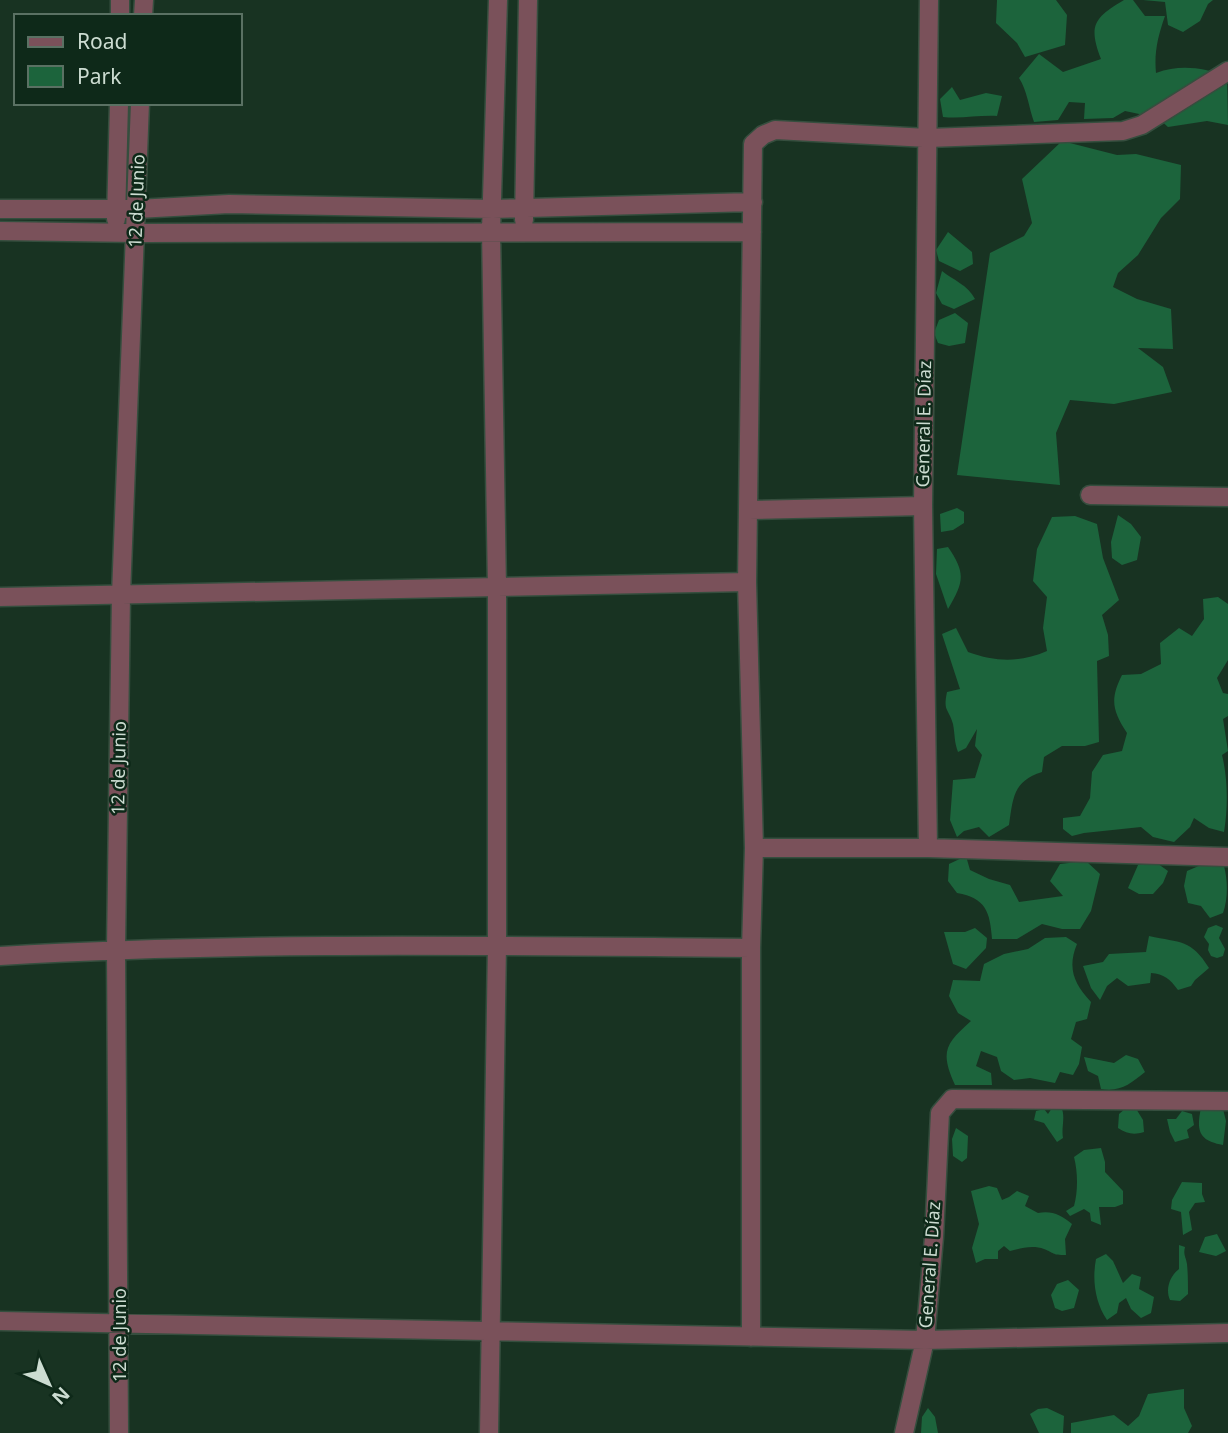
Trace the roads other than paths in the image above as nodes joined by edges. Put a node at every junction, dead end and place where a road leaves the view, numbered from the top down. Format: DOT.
graph roads {
  1 [pos="498,0"];
  2 [pos="528,0"];
  3 [pos="929,0"];
  4 [pos="1228,71"];
  5 [pos="118,105"];
  6 [pos="140,105"];
  7 [pos="928,138"];
  8 [pos="753,202"];
  9 [pos="525,208"];
  10 [pos="0,209"];
  11 [pos="117,209"];
  12 [pos="137,209"];
  13 [pos="493,209"];
  14 [pos="0,231"];
  15 [pos="491,231"];
  16 [pos="524,231"];
  17 [pos="752,232"];
  18 [pos="116,233"];
  19 [pos="136,233"];
  20 [pos="1090,495"];
  21 [pos="1228,497"];
  22 [pos="923,506"];
  23 [pos="749,509"];
  24 [pos="747,582"];
  25 [pos="497,589"];
  26 [pos="121,595"];
  27 [pos="0,597"];
  28 [pos="754,848"];
  29 [pos="928,848"];
  30 [pos="1228,857"];
  31 [pos="497,946"];
  32 [pos="751,948"];
  33 [pos="116,949"];
  34 [pos="0,956"];
  35 [pos="1228,1101"];
  36 [pos="0,1321"];
  37 [pos="120,1324"];
  38 [pos="491,1331"];
  39 [pos="1228,1334"];
  40 [pos="751,1337"];
  41 [pos="925,1340"];
  42 [pos="119,1433"];
  43 [pos="489,1433"];
  44 [pos="904,1433"];
  1 -- 13 [label="street"];
  2 -- 9 [label="street"];
  3 -- 7 [label="street, General E. Díaz"];
  4 -- 7 [label="street"];
  5 -- 11 [label="street, 12 de Junio"];
  6 -- 12 [label="street, 12 de Junio"];
  7 -- 8 [label="street"];
  7 -- 22 [label="street, General E. Díaz"];
  8 -- 9 [label="street"];
  8 -- 17 [label="street"];
  9 -- 13 [label="street"];
  9 -- 16 [label="street"];
  10 -- 11 [label="street"];
  11 -- 12 [label="street"];
  11 -- 18 [label="street, 12 de Junio"];
  12 -- 13 [label="street"];
  12 -- 19 [label="street, 12 de Junio"];
  13 -- 15 [label="street"];
  14 -- 18 [label="street"];
  15 -- 16 [label="street"];
  15 -- 19 [label="street"];
  15 -- 25 [label="street"];
  16 -- 17 [label="street"];
  17 -- 23 [label="street"];
  18 -- 19 [label="street"];
  19 -- 26 [label="street, 12 de Junio"];
  20 -- 21 [label="street"];
  22 -- 23 [label="street"];
  22 -- 29 [label="street, General E. Díaz"];
  23 -- 24 [label="street"];
  24 -- 25 [label="street"];
  24 -- 28 [label="street"];
  25 -- 26 [label="street"];
  25 -- 31 [label="street"];
  26 -- 27 [label="street"];
  26 -- 33 [label="street, 12 de Junio"];
  28 -- 29 [label="street"];
  28 -- 32 [label="street"];
  29 -- 30 [label="street"];
  31 -- 32 [label="street"];
  31 -- 33 [label="street"];
  31 -- 38 [label="street"];
  32 -- 40 [label="street"];
  33 -- 34 [label="street"];
  33 -- 37 [label="street, 12 de Junio"];
  35 -- 41 [label="street, General E. Díaz"];
  36 -- 37 [label="street"];
  37 -- 38 [label="street"];
  37 -- 42 [label="street, 12 de Junio"];
  38 -- 40 [label="street"];
  38 -- 43 [label="street"];
  39 -- 41 [label="street"];
  40 -- 41 [label="street"];
  41 -- 44 [label="street, General E. Díaz"];
}
